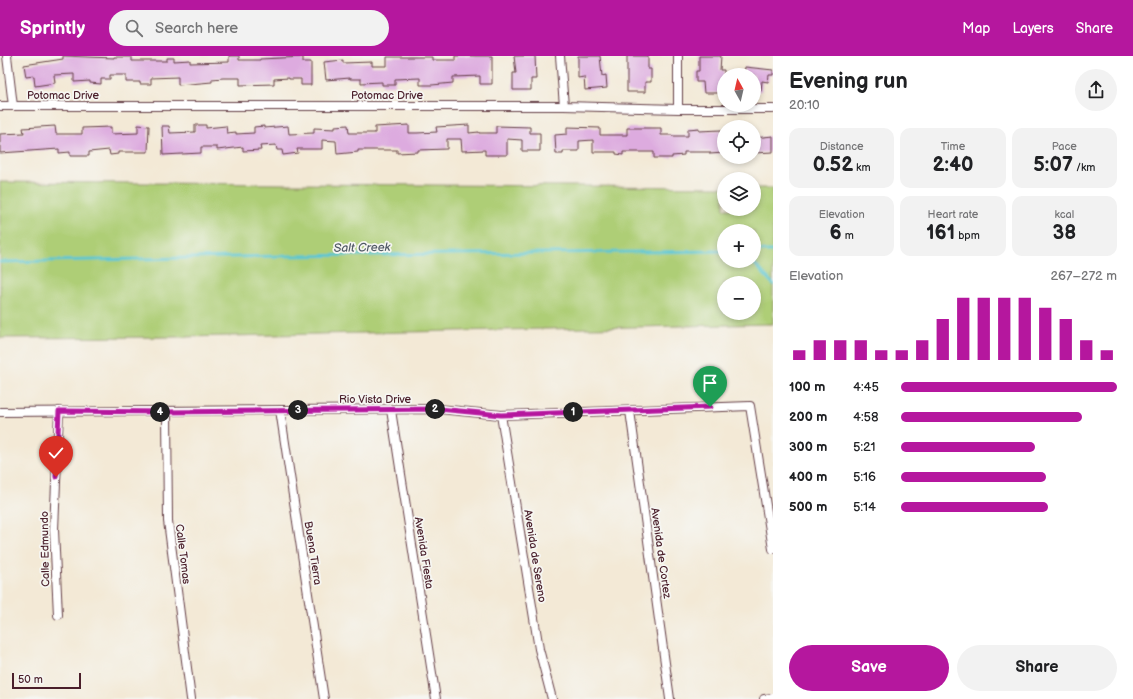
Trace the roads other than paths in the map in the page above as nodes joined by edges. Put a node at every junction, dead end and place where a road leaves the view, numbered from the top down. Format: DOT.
graph roads {
  1 [pos="7,56"];
  2 [pos="560,56"];
  3 [pos="678,56"];
  4 [pos="0,106"];
  5 [pos="13,106"];
  6 [pos="564,106"];
  7 [pos="773,109"];
  8 [pos="678,110"];
  9 [pos="280,410"];
  10 [pos="391,410"];
  11 [pos="630,410"];
  12 [pos="59,411"];
  13 [pos="0,412"];
  14 [pos="166,412"];
  15 [pos="501,415"];
  16 [pos="773,549"];
  17 [pos="58,615"];
  18 [pos="773,698"];
  19 [pos="191,699"];
  20 [pos="324,699"];
  21 [pos="436,699"];
  22 [pos="552,699"];
  23 [pos="670,699"];
  24 [pos="764,699"];
  1 -- 5 [label="street"];
  2 -- 6 [label="street"];
  3 -- 8 [label="street"];
  4 -- 5 [label="street, Potomac Drive"];
  5 -- 6 [label="street, Potomac Drive"];
  6 -- 8 [label="street, Potomac Drive"];
  7 -- 8 [label="street, Potomac Drive"];
  9 -- 10 [label="street, Rio Vista Drive"];
  9 -- 14 [label="street, Rio Vista Drive"];
  9 -- 20 [label="street, Buena Tierra"];
  10 -- 15 [label="street, Rio Vista Drive"];
  10 -- 21 [label="street, Avenida Fiesta"];
  11 -- 15 [label="street, Rio Vista Drive"];
  11 -- 16 [label="street, Rio Vista Drive"];
  11 -- 23 [label="street, Avenida de Cortez"];
  12 -- 13 [label="street, Rio Vista Drive"];
  12 -- 14 [label="street, Rio Vista Drive"];
  12 -- 17 [label="street, Calle Edmundo"];
  14 -- 19 [label="street, Calle Tomas"];
  15 -- 22 [label="street, Avenida de Sereno"];
  18 -- 24 [label="street"];
}
